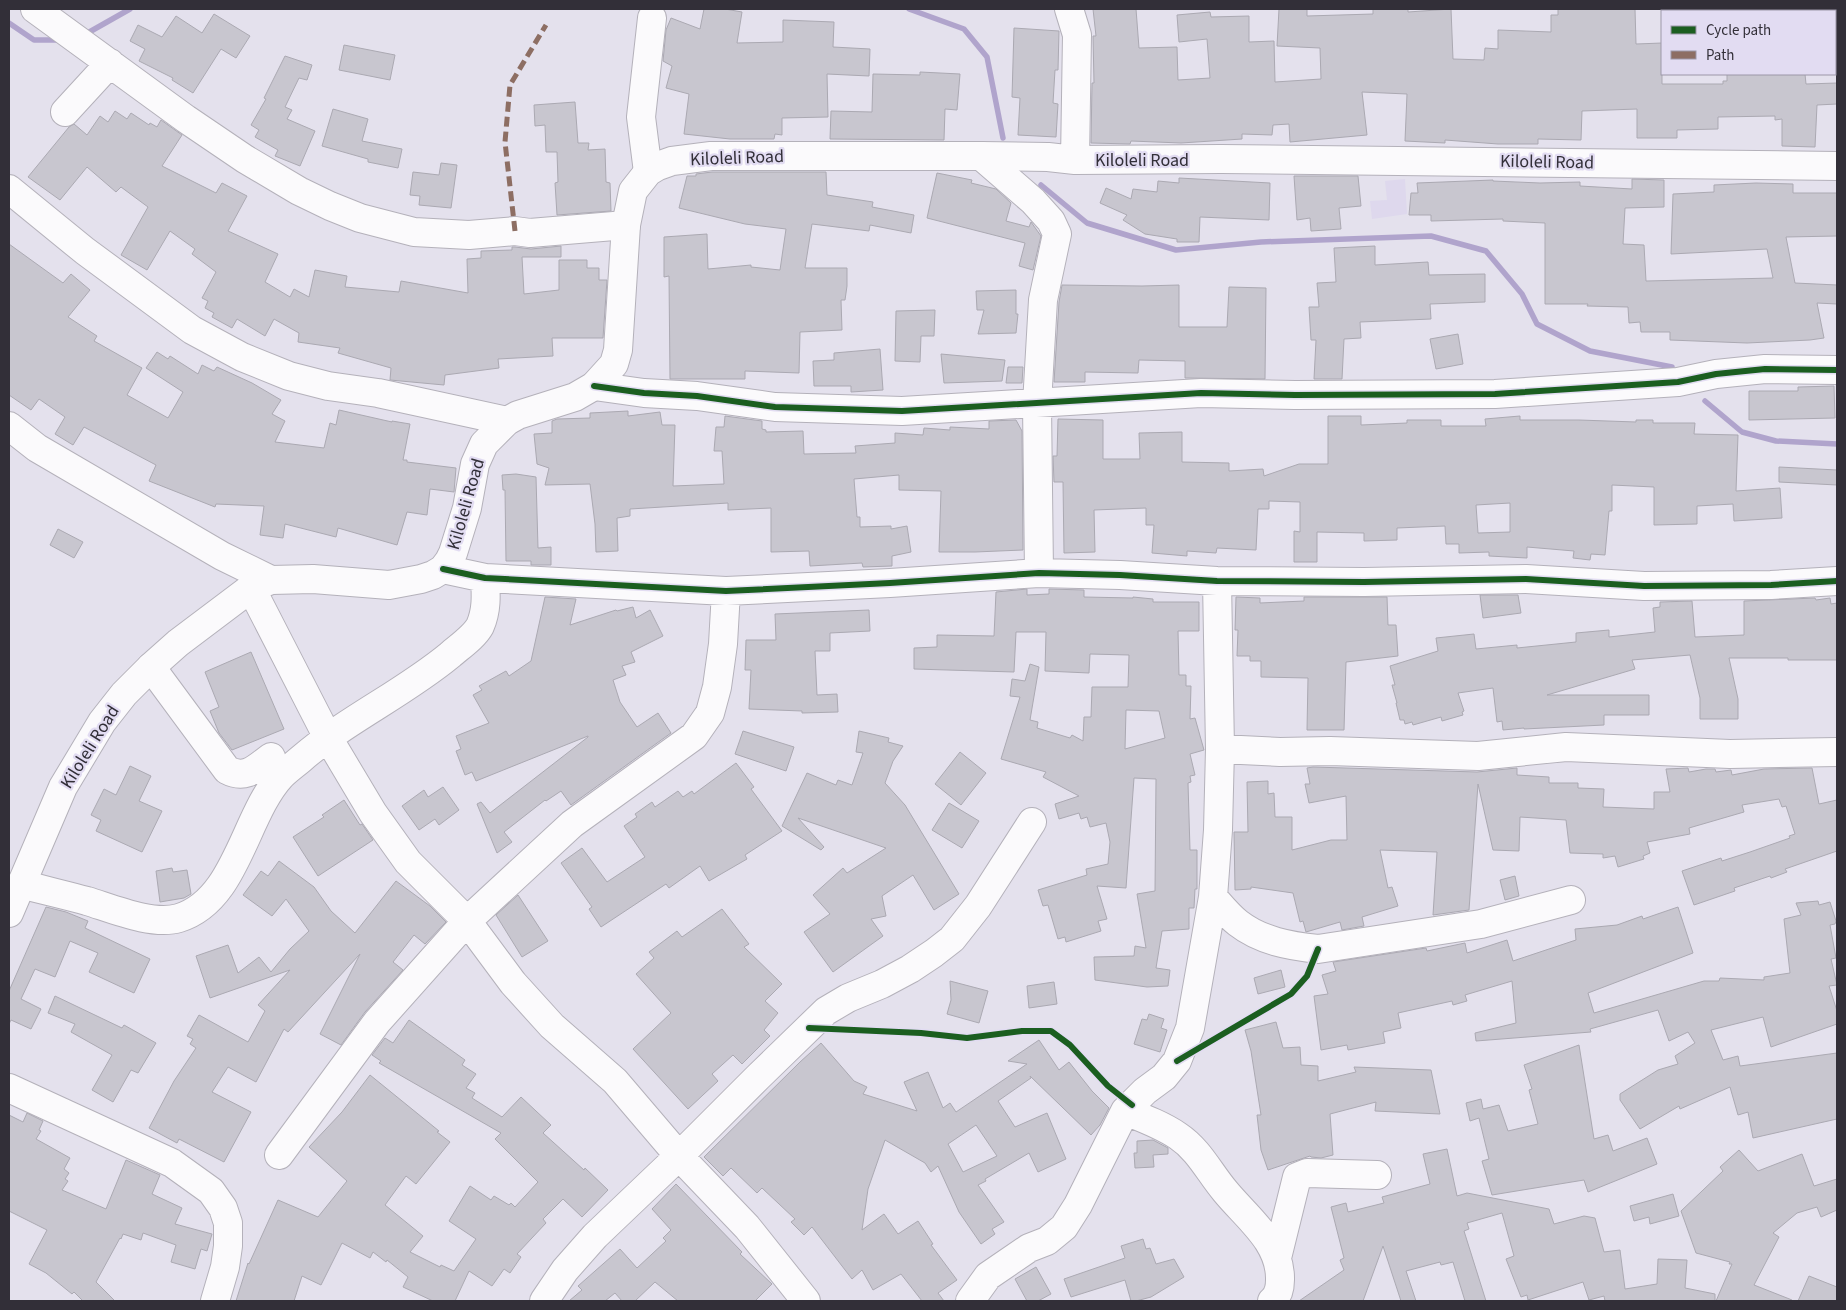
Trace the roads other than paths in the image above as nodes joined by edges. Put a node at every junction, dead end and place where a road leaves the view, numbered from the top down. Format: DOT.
graph roads {
  1 [pos="35,9"];
  2 [pos="1069,9"];
  3 [pos="652,18"];
  4 [pos="110,63"];
  5 [pos="65,112"];
  6 [pos="981,156"];
  7 [pos="1075,160"];
  8 [pos="1837,166"];
  9 [pos="648,172"];
  10 [pos="9,188"];
  11 [pos="626,225"];
  12 [pos="1837,370"];
  13 [pos="594,386"];
  14 [pos="1037,404"];
  15 [pos="507,421"];
  16 [pos="9,426"];
  17 [pos="443,569"];
  18 [pos="1039,573"];
  19 [pos="485,578"];
  20 [pos="1217,581"];
  21 [pos="1837,581"];
  22 [pos="261,584"];
  23 [pos="726,591"];
  24 [pos="151,667"];
  25 [pos="327,736"];
  26 [pos="1220,749"];
  27 [pos="1837,752"];
  28 [pos="272,757"];
  29 [pos="1032,822"];
  30 [pos="14,894"];
  31 [pos="1213,898"];
  32 [pos="1571,900"];
  33 [pos="467,921"];
  34 [pos="9,1088"];
  35 [pos="1125,1111"];
  36 [pos="279,1155"];
  37 [pos="679,1156"];
  38 [pos="1377,1174"];
  39 [pos="1277,1258"];
  40 [pos="215,1301"];
  41 [pos="544,1301"];
  42 [pos="806,1301"];
  43 [pos="970,1301"];
  44 [pos="1272,1301"];
  1 -- 4 [label="street"];
  2 -- 7 [label="street"];
  3 -- 9 [label="street"];
  4 -- 5 [label="street"];
  4 -- 11 [label="street"];
  6 -- 7 [label="street, Kiloleli Road"];
  6 -- 9 [label="street, Kiloleli Road"];
  6 -- 14 [label="street"];
  7 -- 8 [label="street, Kiloleli Road"];
  9 -- 11 [label="street, Kiloleli Road"];
  10 -- 15 [label="street"];
  11 -- 13 [label="street, Kiloleli Road"];
  12 -- 14 [label="street"];
  13 -- 14 [label="street"];
  13 -- 15 [label="street, Kiloleli Road"];
  14 -- 18 [label="street"];
  15 -- 17 [label="street, Kiloleli Road"];
  16 -- 22 [label="street"];
  17 -- 19 [label="street"];
  17 -- 22 [label="street, Kiloleli Road"];
  18 -- 20 [label="street"];
  18 -- 23 [label="street"];
  19 -- 23 [label="street"];
  19 -- 25 [label="street"];
  20 -- 21 [label="street"];
  20 -- 26 [label="street"];
  22 -- 24 [label="street, Kiloleli Road"];
  22 -- 25 [label="street"];
  23 -- 33 [label="street"];
  24 -- 28 [label="street"];
  24 -- 30 [label="street, Kiloleli Road"];
  25 -- 30 [label="street"];
  25 -- 33 [label="street"];
  26 -- 27 [label="street"];
  26 -- 31 [label="street"];
  29 -- 37 [label="street"];
  31 -- 32 [label="street"];
  31 -- 35 [label="street"];
  33 -- 36 [label="street"];
  33 -- 37 [label="street"];
  34 -- 40 [label="street"];
  35 -- 39 [label="street"];
  35 -- 43 [label="street"];
  37 -- 41 [label="street"];
  37 -- 42 [label="street"];
  38 -- 39 [label="street"];
  39 -- 44 [label="street"];
}
